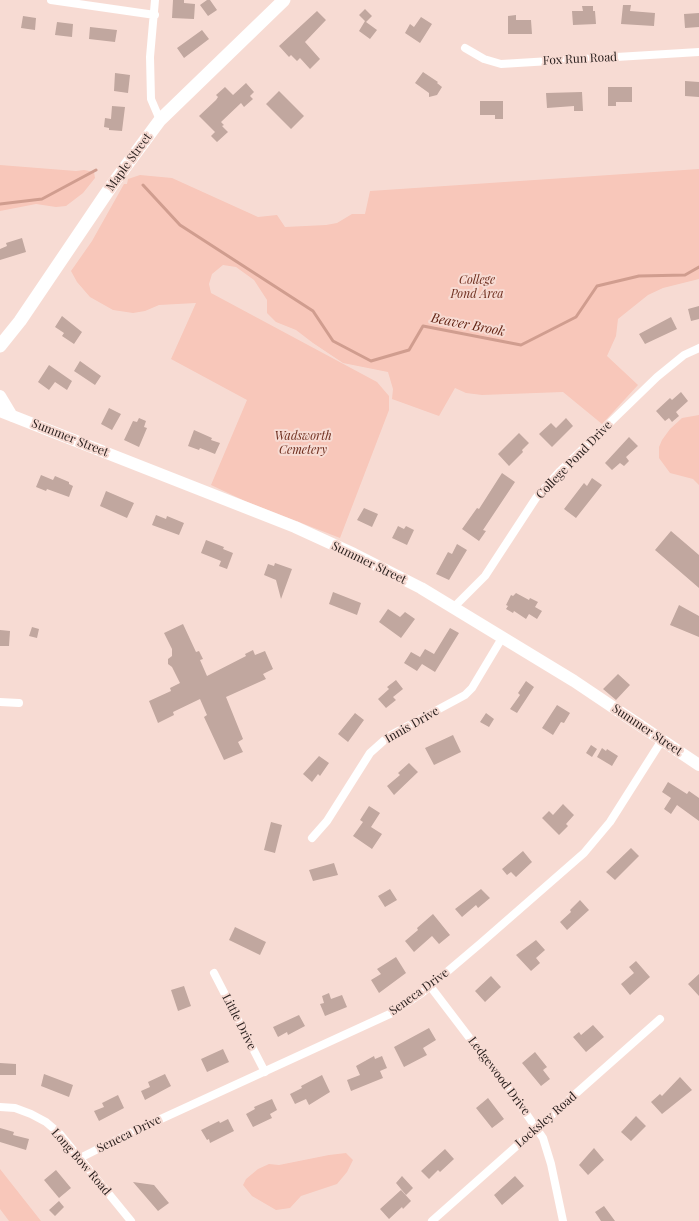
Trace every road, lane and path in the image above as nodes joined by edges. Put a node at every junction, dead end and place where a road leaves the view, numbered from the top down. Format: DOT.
graph roads {
  1 [pos="51,0"];
  2 [pos="155,0"];
  3 [pos="284,0"];
  4 [pos="155,15"];
  5 [pos="465,48"];
  6 [pos="699,52"];
  7 [pos="160,120"];
  8 [pos="0,346"];
  9 [pos="699,348"];
  10 [pos="0,396"];
  11 [pos="0,411"];
  12 [pos="12,416"];
  13 [pos="454,608"];
  14 [pos="502,638"];
  15 [pos="0,702"];
  16 [pos="19,703"];
  17 [pos="662,740"];
  18 [pos="699,765"];
  19 [pos="312,838"];
  20 [pos="214,973"];
  21 [pos="430,986"];
  22 [pos="660,1019"];
  23 [pos="265,1072"];
  24 [pos="0,1107"];
  25 [pos="537,1127"];
  26 [pos="80,1158"];
  27 [pos="131,1221"];
  28 [pos="432,1221"];
  29 [pos="563,1221"];
  1 -- 4 [label="street"];
  2 -- 4 [label="street"];
  3 -- 7 [label="main road, Maple Street"];
  4 -- 7 [label="street"];
  5 -- 6 [label="street, Fox Run Road"];
  7 -- 8 [label="main road, Maple Street"];
  9 -- 13 [label="street, College Pond Drive"];
  10 -- 12 [label="street"];
  11 -- 12 [label="street, Summer Street"];
  12 -- 13 [label="street, Summer Street"];
  13 -- 14 [label="street, Summer Street"];
  14 -- 17 [label="street, Summer Street"];
  14 -- 19 [label="street, Innis Drive"];
  15 -- 16 [label="street"];
  17 -- 18 [label="street, Summer Street"];
  17 -- 21 [label="street, Seneca Drive"];
  20 -- 23 [label="street, Little Drive"];
  21 -- 23 [label="street, Seneca Drive"];
  21 -- 25 [label="street, Ledgewood Drive"];
  22 -- 25 [label="street, Locksley Road"];
  23 -- 26 [label="street, Seneca Drive"];
  24 -- 26 [label="street, Long Bow Road"];
  25 -- 28 [label="street, Locksley Road"];
  25 -- 29 [label="street, Ledgewood Drive"];
  26 -- 27 [label="street, Long Bow Road"];
}
